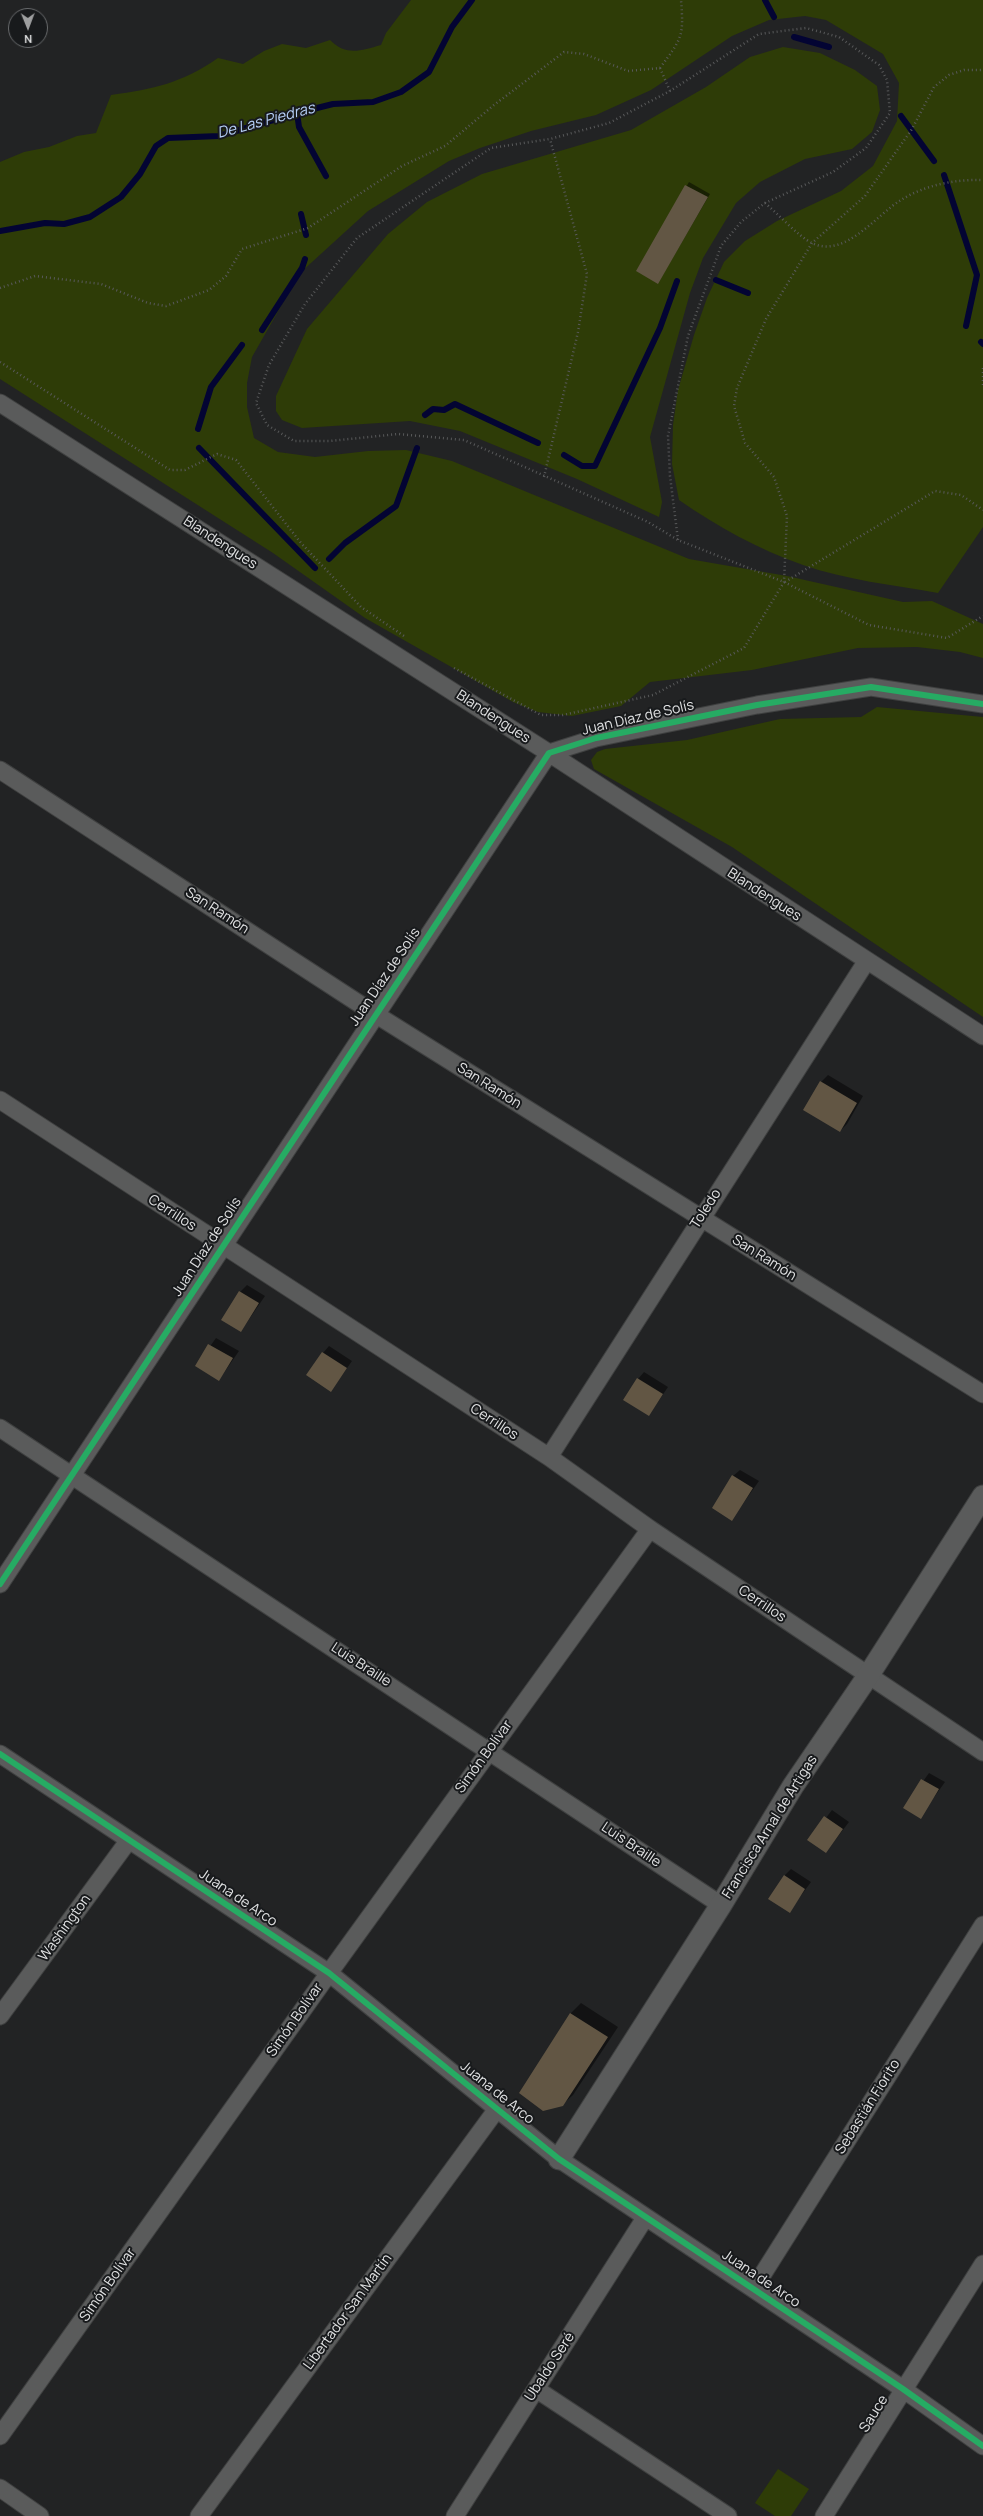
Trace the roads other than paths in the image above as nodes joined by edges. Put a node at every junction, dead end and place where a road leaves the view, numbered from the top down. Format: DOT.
graph roads {
  1 [pos="0,403"];
  2 [pos="983,704"];
  3 [pos="549,753"];
  4 [pos="0,770"];
  5 [pos="866,962"];
  6 [pos="375,1014"];
  7 [pos="983,1036"];
  8 [pos="0,1100"];
  9 [pos="700,1218"];
  10 [pos="222,1246"];
  11 [pos="983,1394"];
  12 [pos="0,1428"];
  13 [pos="549,1458"];
  14 [pos="72,1474"];
  15 [pos="983,1496"];
  16 [pos="650,1529"];
  17 [pos="0,1584"];
  18 [pos="868,1676"];
  19 [pos="490,1750"];
  20 [pos="983,1752"];
  21 [pos="0,1754"];
  22 [pos="129,1840"];
  23 [pos="721,1905"];
  24 [pos="983,1925"];
  25 [pos="329,1973"];
  26 [pos="0,2016"];
  27 [pos="497,2109"];
  28 [pos="559,2159"];
  29 [pos="645,2218"];
  30 [pos="983,2264"];
  31 [pos="754,2288"];
  32 [pos="536,2389"];
  33 [pos="903,2389"];
  34 [pos="0,2436"];
  35 [pos="983,2446"];
  36 [pos="0,2488"];
  37 [pos="40,2516"];
  38 [pos="199,2516"];
  39 [pos="455,2516"];
  40 [pos="728,2516"];
  41 [pos="824,2516"];
  1 -- 3 [label="street, Blandengues"];
  2 -- 3 [label="street, Juan Díaz de Solís"];
  3 -- 5 [label="street, Blandengues"];
  3 -- 6 [label="street, Juan Díaz de Solís"];
  4 -- 6 [label="street, San Ramón"];
  5 -- 7 [label="street, Blandengues"];
  5 -- 9 [label="street, Toledo"];
  6 -- 9 [label="street, San Ramón"];
  6 -- 10 [label="street, Juan Díaz de Solís"];
  8 -- 10 [label="street, Cerrillos"];
  9 -- 11 [label="street, San Ramón"];
  9 -- 13 [label="street, Toledo"];
  10 -- 13 [label="street, Cerrillos"];
  10 -- 14 [label="street, Juan Díaz de Solís"];
  12 -- 14 [label="street, Luis Braille"];
  13 -- 16 [label="street, Cerrillos"];
  14 -- 17 [label="street, Juan Díaz de Solís"];
  14 -- 19 [label="street, Luis Braille"];
  15 -- 18 [label="street, Francisca Arnal de Artigas"];
  16 -- 18 [label="street, Cerrillos"];
  16 -- 19 [label="street, Simón Bolívar"];
  18 -- 20 [label="street, Cerrillos"];
  18 -- 23 [label="street, Francisca Arnal de Artigas"];
  19 -- 23 [label="street, Luis Braille"];
  19 -- 25 [label="street, Simón Bolívar"];
  21 -- 22 [label="street, Juana de Arco"];
  22 -- 25 [label="street, Juana de Arco"];
  22 -- 26 [label="street, Washington"];
  23 -- 28 [label="street, Francisca Arnal de Artigas"];
  24 -- 31 [label="street, Sebastián Fiorito"];
  25 -- 27 [label="street, Juana de Arco"];
  25 -- 34 [label="street, Simón Bolívar"];
  27 -- 28 [label="street, Juana de Arco"];
  27 -- 38 [label="street, Libertador San Martín"];
  28 -- 29 [label="street, Juana de Arco"];
  29 -- 31 [label="street, Juana de Arco"];
  29 -- 32 [label="street, Ubaldo Seré"];
  30 -- 33 [label="street, Sauce"];
  31 -- 33 [label="street, Juana de Arco"];
  32 -- 39 [label="street, Ubaldo Seré"];
  32 -- 40 [label="street"];
  33 -- 35 [label="street, Juana de Arco"];
  33 -- 41 [label="street, Sauce"];
  36 -- 37 [label="street"];
}
